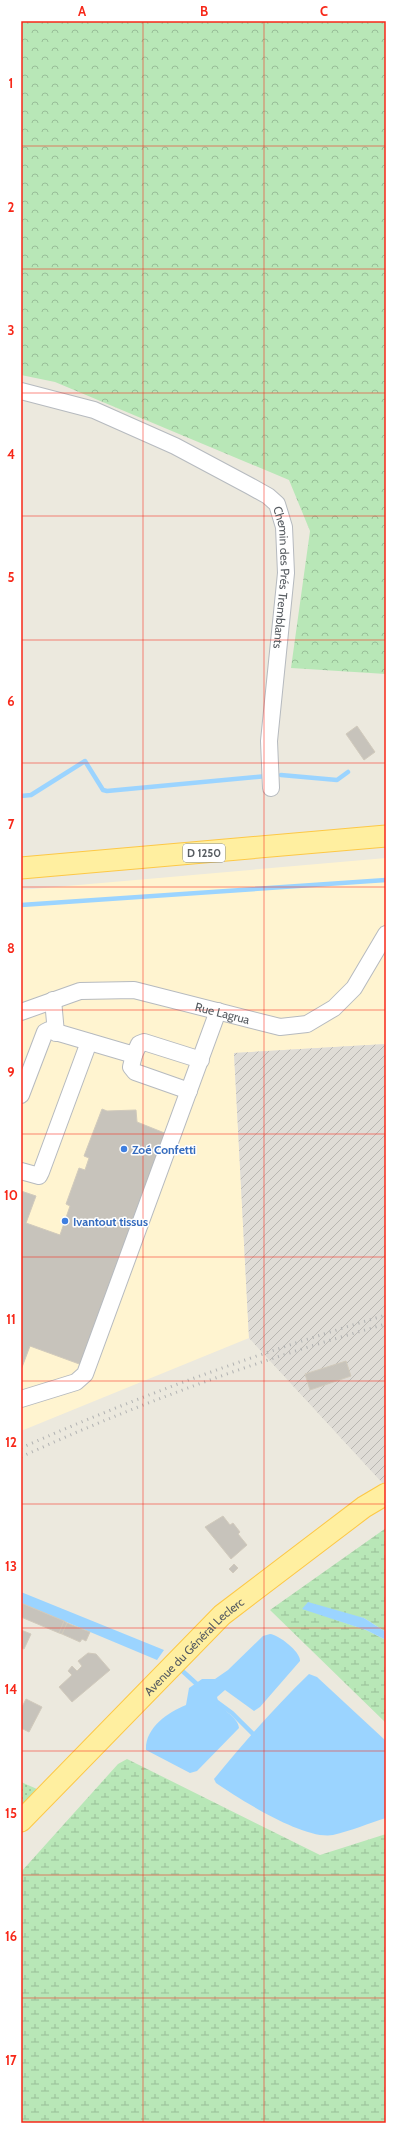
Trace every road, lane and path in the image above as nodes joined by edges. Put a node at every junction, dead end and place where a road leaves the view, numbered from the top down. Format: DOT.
graph roads {
  1 [pos="21,391"];
  2 [pos="271,788"];
  3 [pos="386,836"];
  4 [pos="21,868"];
  5 [pos="386,934"];
  6 [pos="53,1000"];
  7 [pos="218,1011"];
  8 [pos="21,1012"];
  9 [pos="56,1032"];
  10 [pos="89,1042"];
  11 [pos="134,1055"];
  12 [pos="201,1060"];
  13 [pos="189,1091"];
  14 [pos="21,1095"];
  15 [pos="21,1171"];
  16 [pos="21,1399"];
  17 [pos="386,1494"];
  18 [pos="21,1821"];
  1 -- 2 [label="street, Chemin des Prés Tremblants"];
  3 -- 4 [label="main road, D 1250"];
  5 -- 7 [label="street, Rue Lagrua"];
  6 -- 7 [label="street, Rue Lagrua"];
  6 -- 8 [label="street, Rue Lagrua"];
  6 -- 9 [label="street"];
  7 -- 12 [label="street"];
  9 -- 10 [label="street"];
  9 -- 14 [label="street"];
  10 -- 11 [label="street"];
  10 -- 15 [label="street"];
  11 -- 12 [label="street"];
  11 -- 13 [label="street"];
  12 -- 13 [label="street"];
  13 -- 16 [label="street"];
  17 -- 18 [label="main road, Avenue du Général Leclerc"];
}
